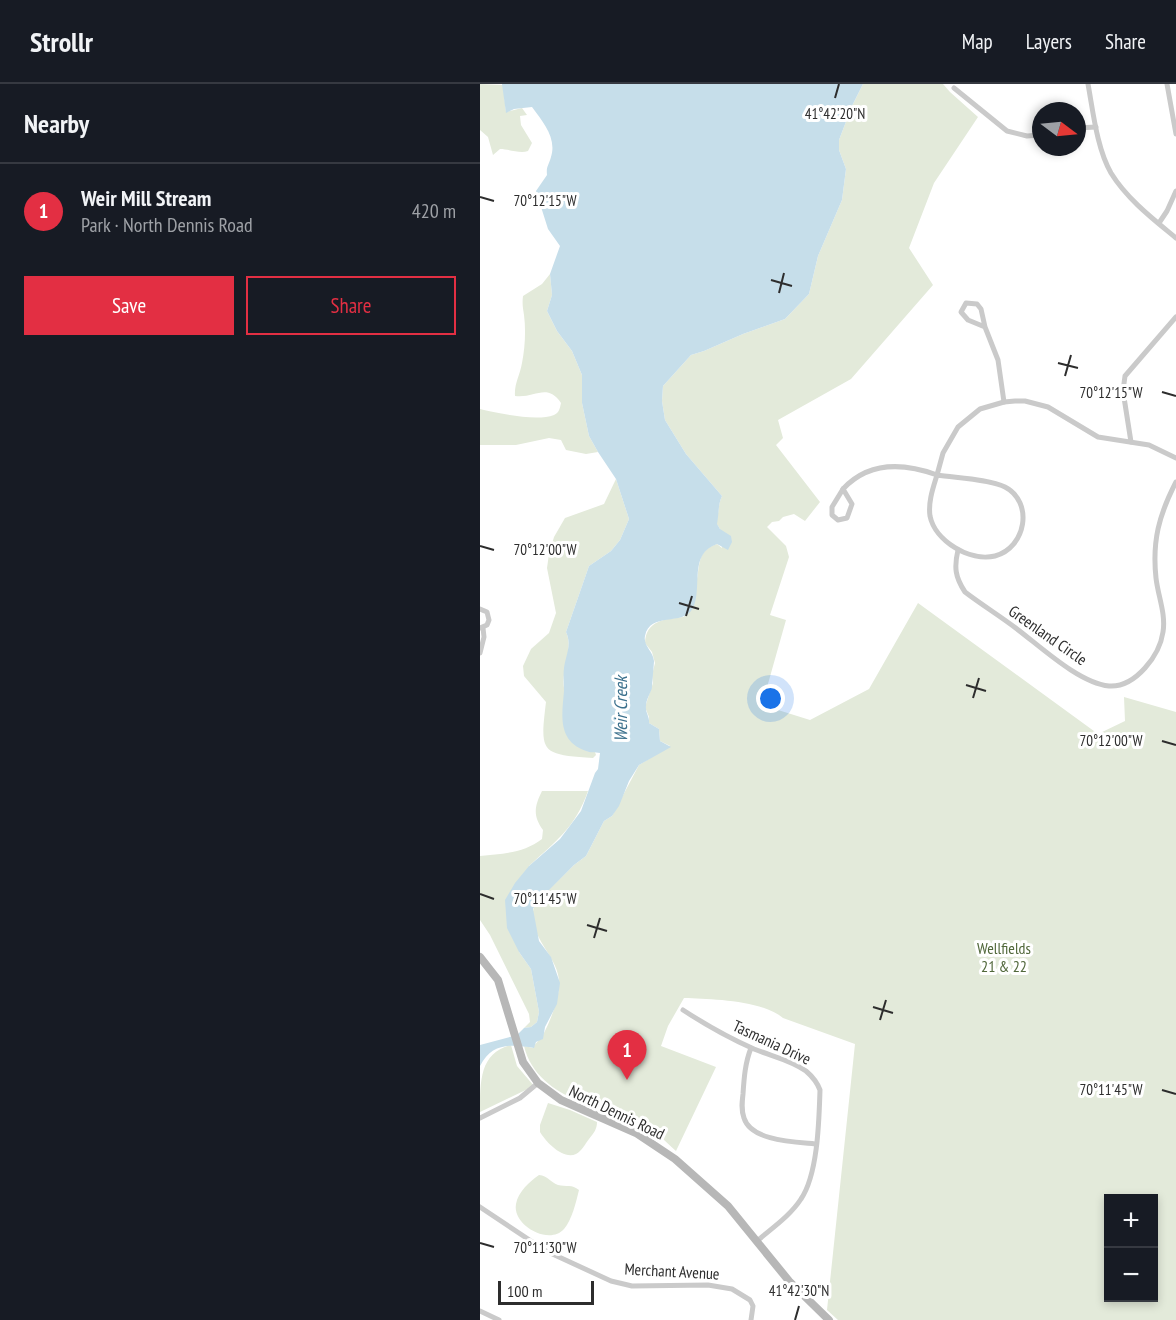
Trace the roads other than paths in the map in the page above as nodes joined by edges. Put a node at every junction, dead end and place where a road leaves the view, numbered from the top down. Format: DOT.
graph roads {
  1 [pos="1088,84"];
  2 [pos="1167,84"];
  3 [pos="954,88"];
  4 [pos="1096,127"];
  5 [pos="1086,128"];
  6 [pos="1176,134"];
  7 [pos="1032,136"];
  8 [pos="1176,191"];
  9 [pos="1159,223"];
  10 [pos="1176,238"];
  11 [pos="1176,317"];
  12 [pos="985,327"];
  13 [pos="1004,402"];
  14 [pos="1131,442"];
  15 [pos="1176,458"];
  16 [pos="937,475"];
  17 [pos="1176,482"];
  18 [pos="843,489"];
  19 [pos="958,550"];
  20 [pos="480,609"];
  21 [pos="481,628"];
  22 [pos="480,653"];
  23 [pos="480,957"];
  24 [pos="683,1010"];
  25 [pos="751,1048"];
  26 [pos="538,1083"];
  27 [pos="480,1118"];
  28 [pos="815,1144"];
  29 [pos="480,1207"];
  30 [pos="758,1241"];
  31 [pos="480,1311"];
  32 [pos="500,1320"];
  33 [pos="751,1320"];
  34 [pos="830,1320"];
  1 -- 4 [label="street"];
  2 -- 6 [label="street"];
  3 -- 7 [label="street"];
  4 -- 5 [label="street"];
  4 -- 9 [label="street"];
  8 -- 9 [label="street"];
  9 -- 10 [label="street"];
  11 -- 14 [label="street"];
  12 -- 12 [label="street"];
  12 -- 13 [label="street"];
  13 -- 14 [label="street"];
  13 -- 16 [label="street"];
  14 -- 15 [label="street"];
  16 -- 18 [label="street"];
  16 -- 19 [label="street"];
  16 -- 19 [label="street"];
  17 -- 19 [label="street, Greenland Circle"];
  18 -- 18 [label="street"];
  20 -- 21 [label="street"];
  21 -- 22 [label="street"];
  23 -- 26 [label="main road, North Dennis Road"];
  24 -- 25 [label="street, Tasmania Drive"];
  25 -- 28 [label="street, Tasmania Drive"];
  25 -- 28 [label="street"];
  26 -- 27 [label="street"];
  26 -- 30 [label="main road, North Dennis Road"];
  28 -- 30 [label="street, Tasmania Drive"];
  29 -- 33 [label="street, Merchant Avenue"];
  30 -- 34 [label="main road, North Dennis Road"];
  31 -- 32 [label="street"];
}
